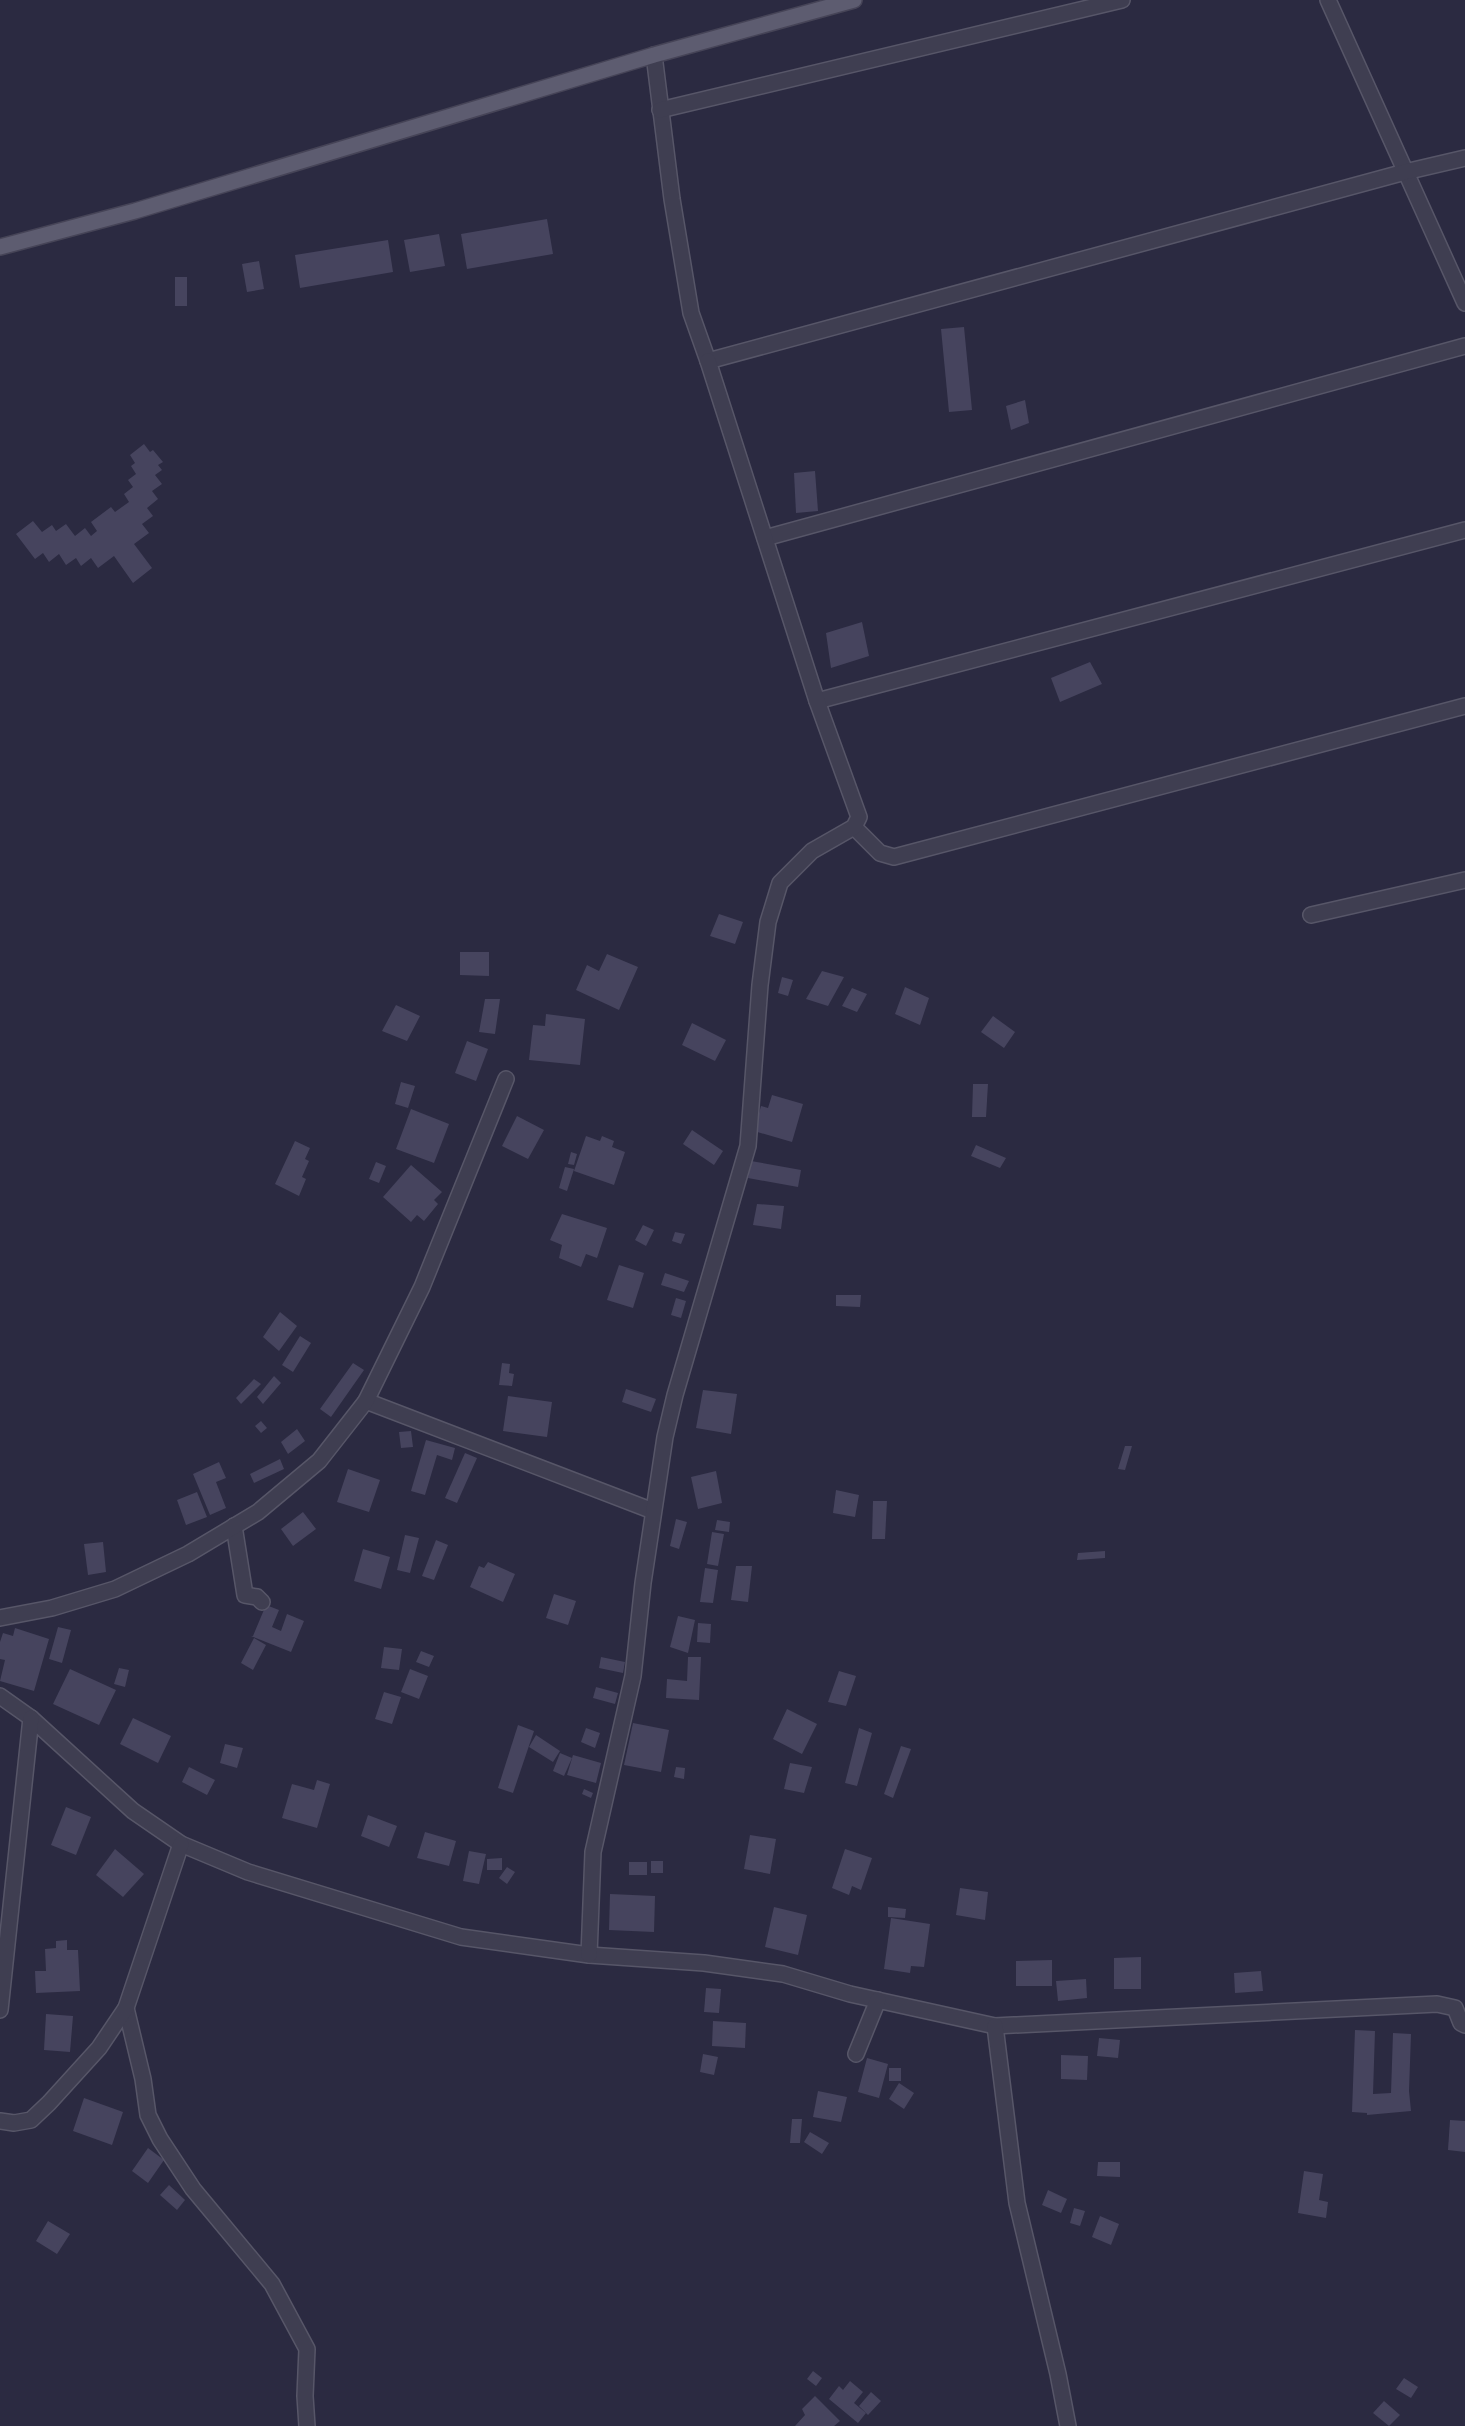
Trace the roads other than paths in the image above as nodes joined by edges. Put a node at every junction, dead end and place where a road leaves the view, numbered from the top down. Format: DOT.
graph roads {
  1 [pos="854,0"];
  2 [pos="1122,0"];
  3 [pos="1328,0"];
  4 [pos="654,55"];
  5 [pos="660,110"];
  6 [pos="1465,158"];
  7 [pos="1405,172"];
  8 [pos="0,247"];
  9 [pos="1465,303"];
  10 [pos="1465,346"];
  11 [pos="708,361"];
  12 [pos="1465,530"];
  13 [pos="765,538"];
  14 [pos="817,701"];
  15 [pos="1465,706"];
  16 [pos="854,827"];
  17 [pos="1465,880"];
  18 [pos="1311,915"];
  19 [pos="506,1079"];
  20 [pos="366,1402"];
  21 [pos="653,1511"];
  22 [pos="234,1526"];
  23 [pos="262,1602"];
  24 [pos="0,1618"];
  25 [pos="0,1696"];
  26 [pos="31,1718"];
  27 [pos="181,1844"];
  28 [pos="589,1955"];
  29 [pos="878,2000"];
  30 [pos="126,2008"];
  31 [pos="0,2010"];
  32 [pos="1465,2025"];
  33 [pos="995,2026"];
  34 [pos="856,2054"];
  35 [pos="0,2121"];
  36 [pos="307,2426"];
  37 [pos="1068,2426"];
  1 -- 4 [label="main road"];
  2 -- 5 [label="street"];
  3 -- 7 [label="street"];
  4 -- 5 [label="street"];
  4 -- 8 [label="main road"];
  5 -- 11 [label="street"];
  6 -- 7 [label="street"];
  7 -- 9 [label="street"];
  7 -- 11 [label="street"];
  10 -- 13 [label="street"];
  11 -- 13 [label="street"];
  12 -- 14 [label="street"];
  13 -- 14 [label="street"];
  14 -- 16 [label="street"];
  15 -- 16 [label="street"];
  16 -- 21 [label="street"];
  17 -- 18 [label="street"];
  19 -- 20 [label="street"];
  20 -- 21 [label="street"];
  20 -- 22 [label="street"];
  21 -- 28 [label="street"];
  22 -- 23 [label="street"];
  22 -- 24 [label="street"];
  25 -- 26 [label="street"];
  26 -- 27 [label="street"];
  26 -- 31 [label="street"];
  27 -- 28 [label="street"];
  27 -- 30 [label="street"];
  28 -- 29 [label="street"];
  29 -- 33 [label="street"];
  29 -- 34 [label="street"];
  30 -- 35 [label="street"];
  30 -- 36 [label="street"];
  32 -- 33 [label="street"];
  33 -- 37 [label="street"];
}
